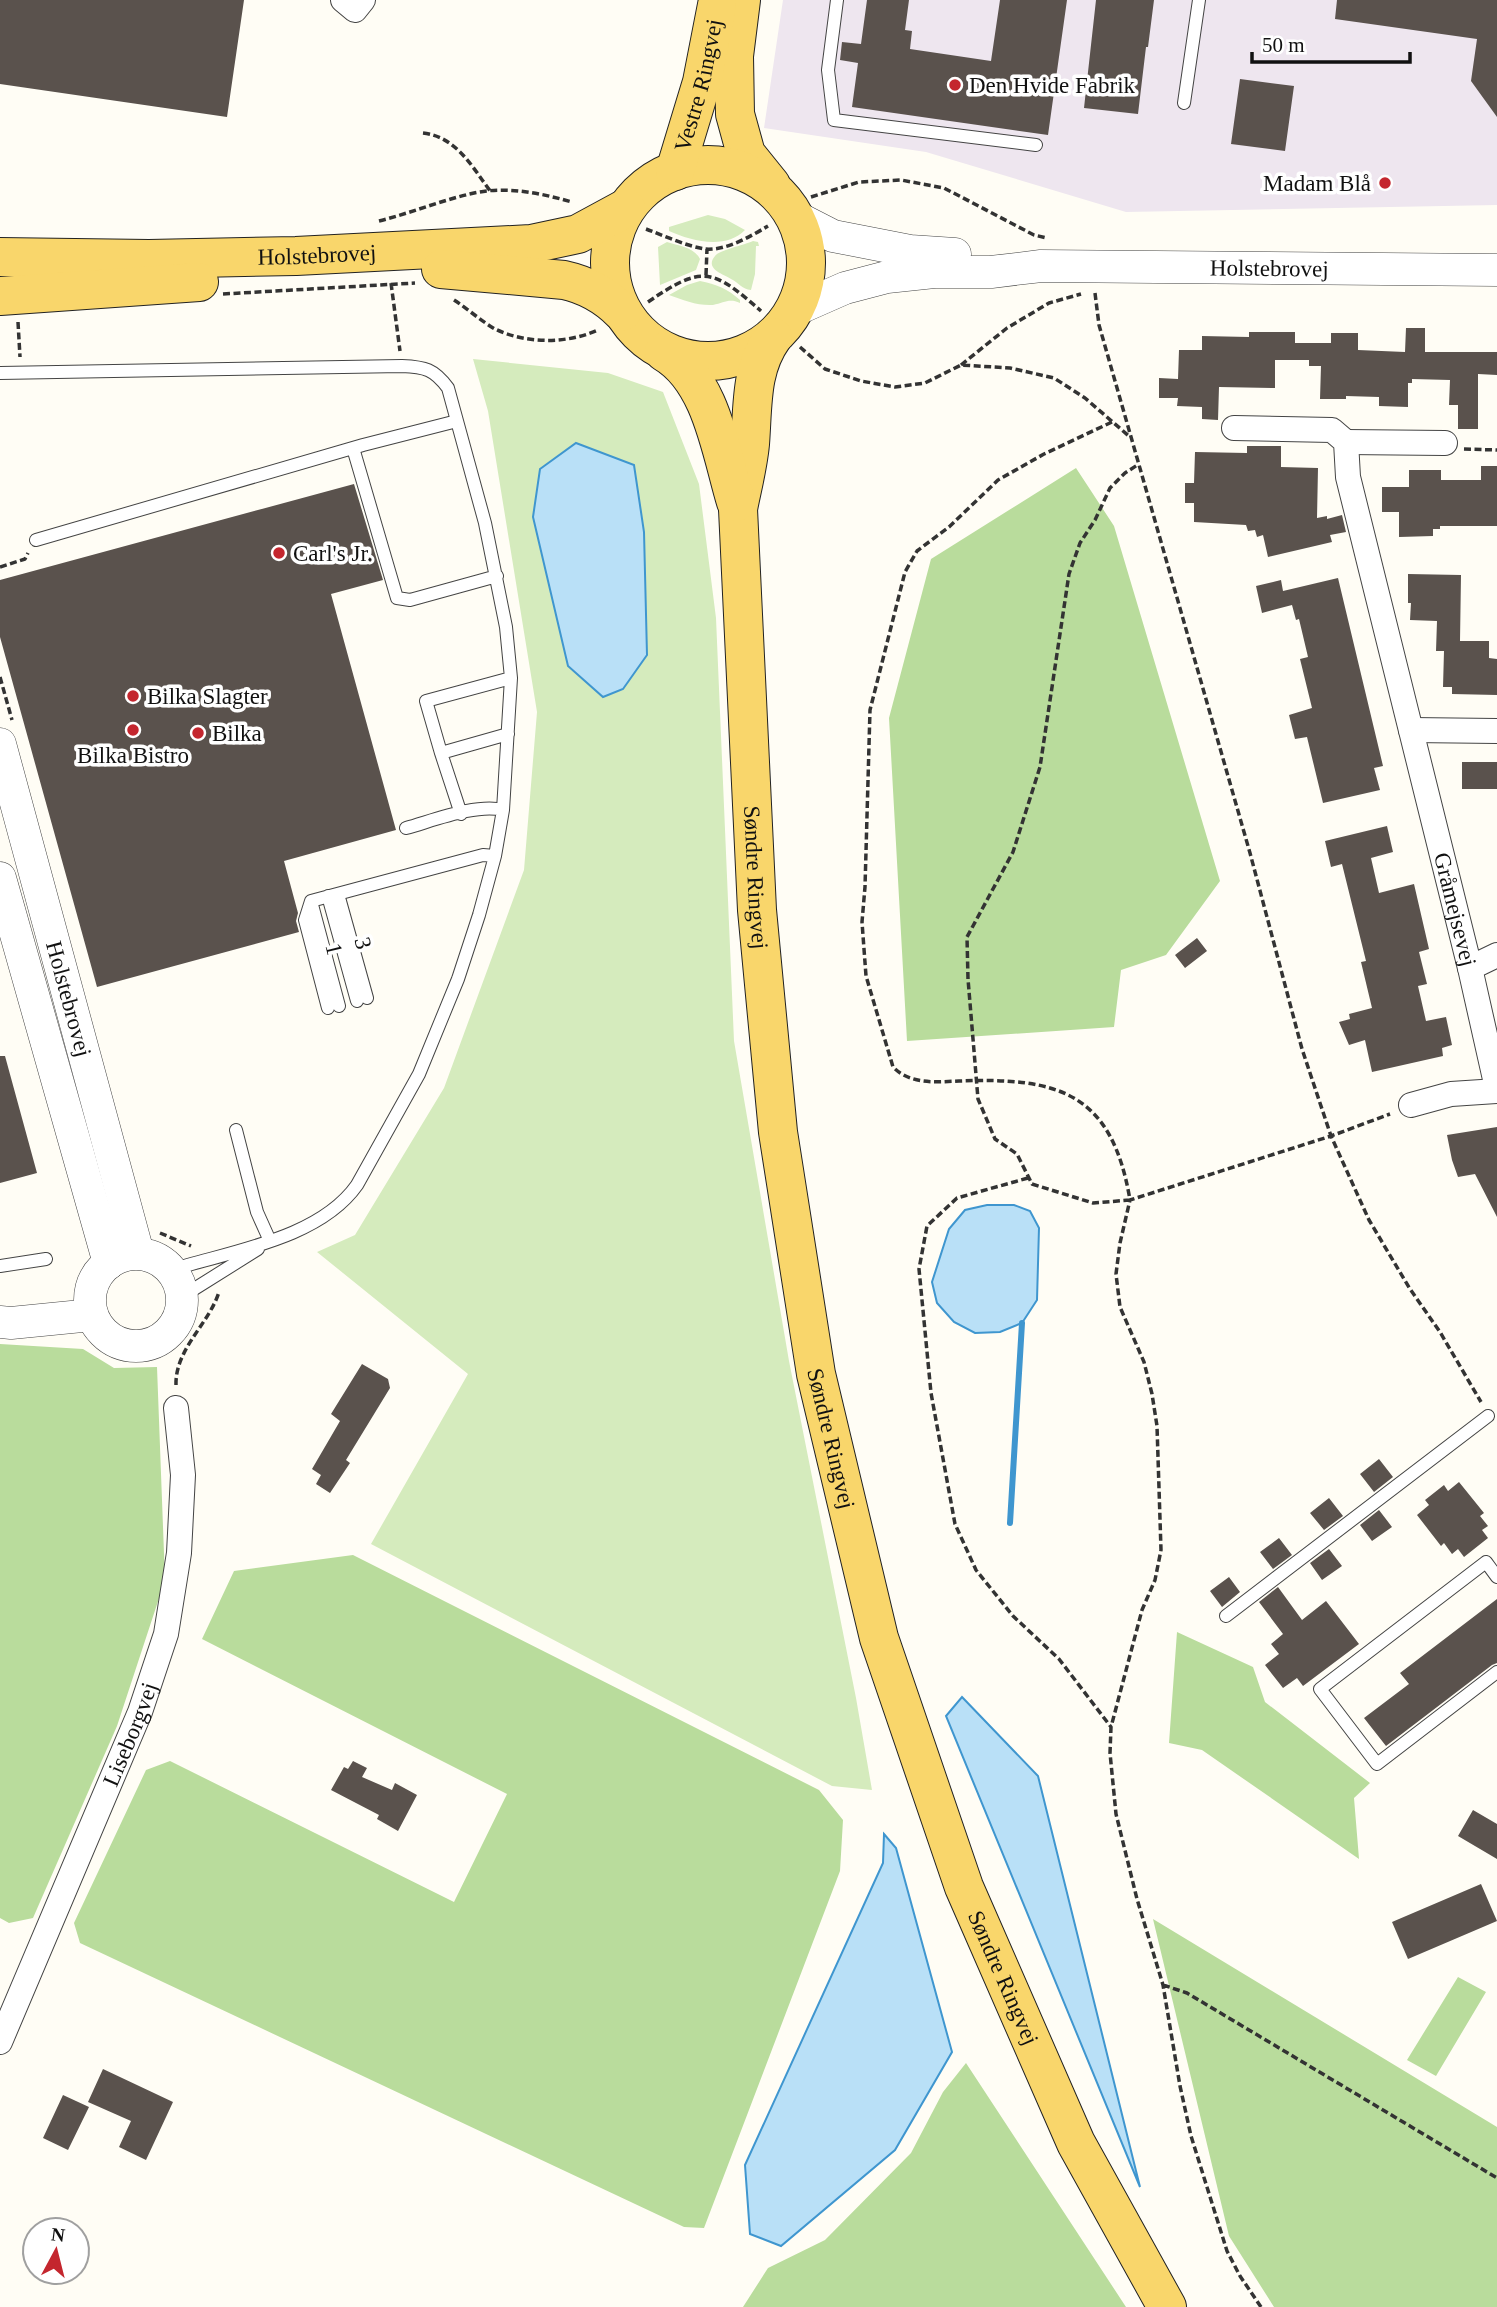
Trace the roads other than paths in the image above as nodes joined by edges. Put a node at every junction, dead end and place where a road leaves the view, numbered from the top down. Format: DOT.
graph roads {
  1 [pos="343,0"];
  2 [pos="363,0"];
  3 [pos="718,0"];
  4 [pos="741,0"];
  5 [pos="837,0"];
  6 [pos="1199,0"];
  7 [pos="1184,103"];
  8 [pos="1036,145"];
  9 [pos="675,170"];
  10 [pos="788,208"];
  11 [pos="636,218"];
  12 [pos="1048,253"];
  13 [pos="0,257"];
  14 [pos="1497,270"];
  15 [pos="9,306"];
  16 [pos="625,314"];
  17 [pos="781,326"];
  18 [pos="663,351"];
  19 [pos="2,372"];
  20 [pos="457,421"];
  21 [pos="1234,428"];
  22 [pos="1346,442"];
  23 [pos="1445,443"];
  24 [pos="353,448"];
  25 [pos="738,509"];
  26 [pos="36,540"];
  27 [pos="497,576"];
  28 [pos="511,678"];
  29 [pos="1411,730"];
  30 [pos="1497,731"];
  31 [pos="508,734"];
  32 [pos="0,744"];
  33 [pos="441,753"];
  34 [pos="0,790"];
  35 [pos="503,810"];
  36 [pos="461,814"];
  37 [pos="406,828"];
  38 [pos="27,848"];
  39 [pos="495,856"];
  40 [pos="0,878"];
  41 [pos="333,895"];
  42 [pos="1497,955"];
  43 [pos="1470,968"];
  44 [pos="362,1000"];
  45 [pos="333,1007"];
  46 [pos="1497,1089"];
  47 [pos="1412,1105"];
  48 [pos="236,1130"];
  49 [pos="270,1241"];
  50 [pos="123,1258"];
  51 [pos="46,1259"];
  52 [pos="0,1266"];
  53 [pos="177,1283"];
  54 [pos="92,1315"];
  55 [pos="0,1322"];
  56 [pos="176,1408"];
  57 [pos="1488,1416"];
  58 [pos="1497,1577"];
  59 [pos="1226,1616"];
  60 [pos="1497,1672"];
  61 [pos="0,2042"];
  62 [pos="1167,2307"];
  1 -- 2 [label="street"];
  3 -- 9 [label="main road, Vestre Ringvej"];
  4 -- 10 [label="main road, Vestre Ringvej"];
  5 -- 8 [label="lane"];
  6 -- 7 [label="lane"];
  9 -- 10 [label="main road"];
  9 -- 11 [label="main road"];
  10 -- 12 [label="street, Holstebrovej"];
  10 -- 17 [label="main road, Søndre Ringvej"];
  11 -- 13 [label="main road, Holstebrovej"];
  11 -- 16 [label="main road"];
  12 -- 14 [label="street, Holstebrovej"];
  12 -- 17 [label="street, Holstebrovej"];
  15 -- 16 [label="main road, Holstebrovej"];
  16 -- 18 [label="main road, Søndre Ringvej"];
  17 -- 18 [label="main road"];
  17 -- 25 [label="main road, Søndre Ringvej"];
  18 -- 25 [label="main road, Søndre Ringvej"];
  19 -- 20 [label="lane"];
  20 -- 24 [label="lane"];
  20 -- 27 [label="lane"];
  21 -- 22 [label="street"];
  22 -- 23 [label="street"];
  22 -- 29 [label="street, Gråmejsevej"];
  24 -- 26 [label="lane"];
  24 -- 27 [label="lane"];
  25 -- 62 [label="main road, Søndre Ringvej"];
  27 -- 28 [label="lane"];
  28 -- 31 [label="lane"];
  28 -- 33 [label="lane"];
  29 -- 30 [label="street"];
  29 -- 43 [label="street, Gråmejsevej"];
  31 -- 33 [label="lane"];
  31 -- 35 [label="lane"];
  32 -- 38 [label="street, Holstebrovej"];
  33 -- 36 [label="lane"];
  34 -- 38 [label="lane"];
  35 -- 36 [label="lane"];
  35 -- 39 [label="lane"];
  36 -- 37 [label="lane"];
  38 -- 50 [label="street, Holstebrovej"];
  39 -- 41 [label="lane"];
  39 -- 49 [label="lane"];
  40 -- 50 [label="street, Holstebrovej"];
  41 -- 44 [label="lane"];
  41 -- 45 [label="lane"];
  42 -- 43 [label="street"];
  43 -- 46 [label="street, Gråmejsevej"];
  46 -- 47 [label="street, Gråmejsevej"];
  48 -- 49 [label="lane"];
  49 -- 53 [label="lane"];
  49 -- 53 [label="lane"];
  50 -- 53 [label="street"];
  50 -- 54 [label="street"];
  51 -- 52 [label="lane"];
  53 -- 54 [label="street"];
  54 -- 55 [label="street"];
  56 -- 61 [label="street, Liseborgvej"];
  57 -- 59 [label="lane"];
  58 -- 60 [label="lane"];
}
